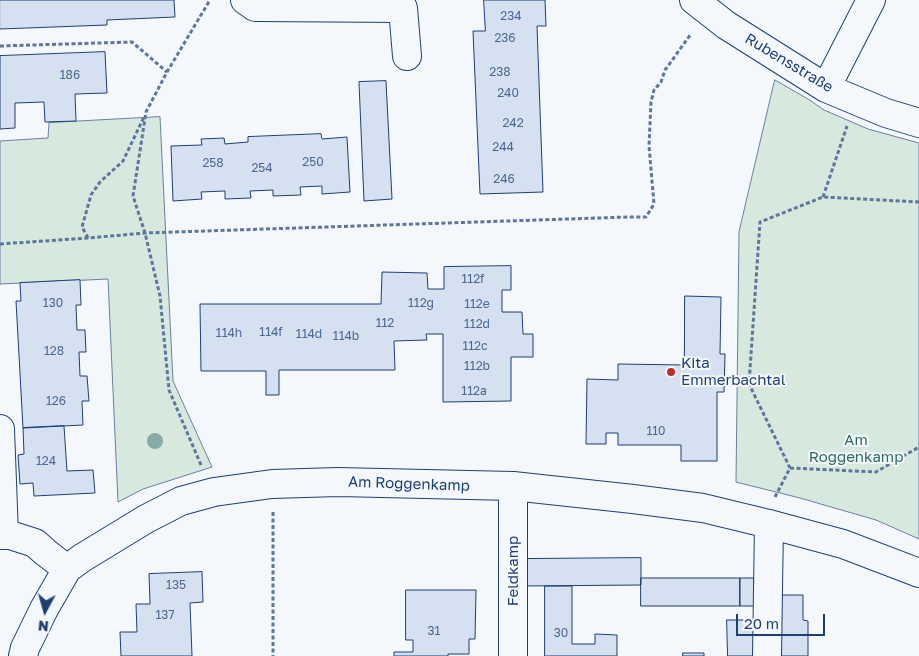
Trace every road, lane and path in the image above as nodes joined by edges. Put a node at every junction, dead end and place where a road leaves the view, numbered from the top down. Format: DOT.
graph roads {
  1 [pos="210,0"];
  2 [pos="245,0"];
  3 [pos="871,0"];
  4 [pos="700,5"];
  5 [pos="0,46"];
  6 [pos="407,56"];
  7 [pos="167,72"];
  8 [pos="838,93"];
  9 [pos="146,112"];
  10 [pos="919,123"];
  11 [pos="823,197"];
  12 [pos="919,202"];
  13 [pos="145,233"];
  14 [pos="88,238"];
  15 [pos="0,244"];
  16 [pos="0,429"];
  17 [pos="919,447"];
  18 [pos="790,468"];
  19 [pos="272,484"];
  20 [pos="513,486"];
  21 [pos="214,492"];
  22 [pos="766,523"];
  23 [pos="2,535"];
  24 [pos="67,569"];
  25 [pos="919,573"];
  26 [pos="23,656"];
  27 [pos="273,656"];
  28 [pos="514,656"];
  29 [pos="767,656"];
  1 -- 7 [label="path"];
  2 -- 6 [label="street"];
  3 -- 8 [label="street"];
  4 -- 8 [label="street, Rubensstraße"];
  4 -- 13 [label="path"];
  5 -- 7 [label="path"];
  7 -- 9 [label="path"];
  8 -- 10 [label="street, Rubensstraße"];
  8 -- 11 [label="path"];
  9 -- 13 [label="path"];
  9 -- 14 [label="path"];
  11 -- 12 [label="path"];
  11 -- 18 [label="path"];
  13 -- 14 [label="path"];
  13 -- 21 [label="path"];
  14 -- 15 [label="path"];
  16 -- 23 [label="street"];
  17 -- 18 [label="path"];
  18 -- 22 [label="path"];
  19 -- 20 [label="street, Am Roggenkamp"];
  19 -- 21 [label="street, Am Roggenkamp"];
  19 -- 27 [label="path"];
  20 -- 22 [label="street, Am Roggenkamp"];
  20 -- 28 [label="street, Feldkamp"];
  21 -- 24 [label="street, Am Roggenkamp"];
  22 -- 25 [label="street, Am Roggenkamp"];
  22 -- 29 [label="street"];
  23 -- 24 [label="street"];
  24 -- 26 [label="street, Am Roggenkamp"];
}
